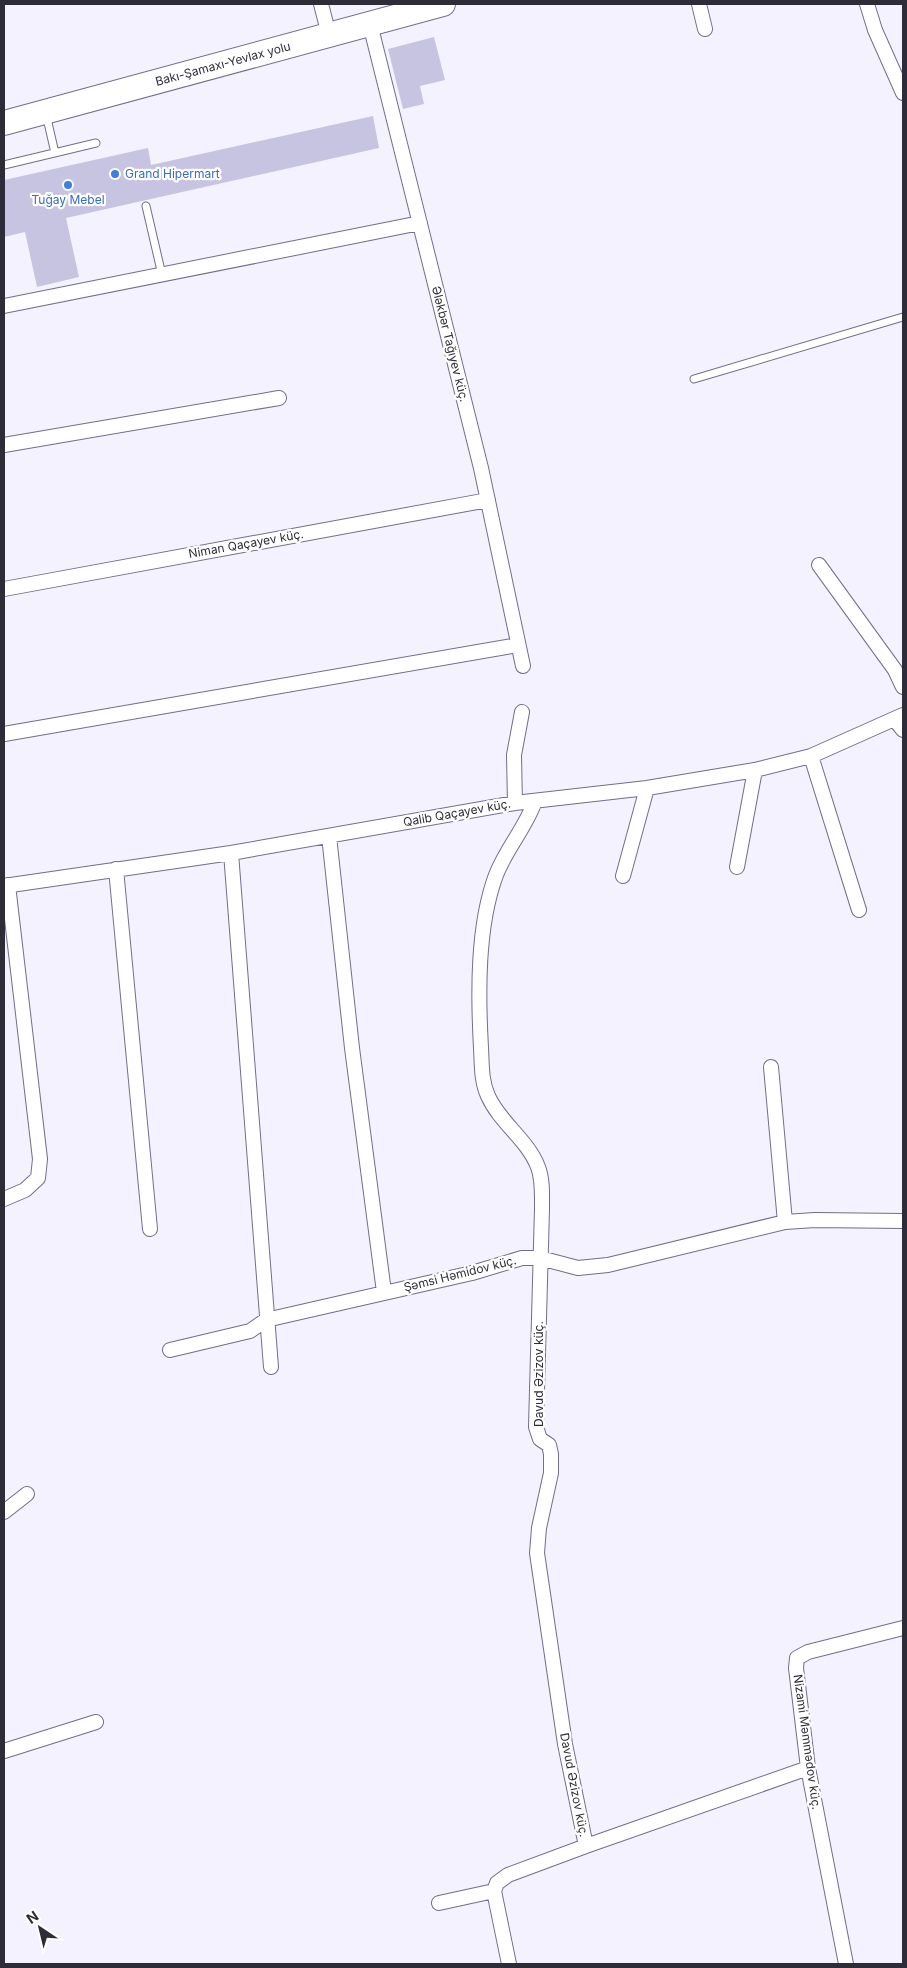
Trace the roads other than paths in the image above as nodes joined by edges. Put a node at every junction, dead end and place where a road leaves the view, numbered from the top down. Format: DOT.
graph roads {
  1 [pos="321,4"];
  2 [pos="443,4"];
  3 [pos="699,4"];
  4 [pos="867,4"];
  5 [pos="370,24"];
  6 [pos="704,29"];
  7 [pos="329,36"];
  8 [pos="903,93"];
  9 [pos="46,112"];
  10 [pos="4,123"];
  11 [pos="96,143"];
  12 [pos="54,153"];
  13 [pos="4,165"];
  14 [pos="146,206"];
  15 [pos="420,223"];
  16 [pos="162,275"];
  17 [pos="4,306"];
  18 [pos="903,317"];
  19 [pos="694,379"];
  20 [pos="279,398"];
  21 [pos="4,445"];
  22 [pos="488,500"];
  23 [pos="819,565"];
  24 [pos="4,589"];
  25 [pos="518,645"];
  26 [pos="523,666"];
  27 [pos="903,687"];
  28 [pos="522,712"];
  29 [pos="900,722"];
  30 [pos="4,734"];
  31 [pos="811,756"];
  32 [pos="755,770"];
  33 [pos="647,788"];
  34 [pos="535,801"];
  35 [pos="515,803"];
  36 [pos="329,836"];
  37 [pos="231,853"];
  38 [pos="737,867"];
  39 [pos="116,869"];
  40 [pos="623,876"];
  41 [pos="6,885"];
  42 [pos="859,910"];
  43 [pos="771,1067"];
  44 [pos="4,1199"];
  45 [pos="903,1221"];
  46 [pos="785,1222"];
  47 [pos="150,1228"];
  48 [pos="540,1258"];
  49 [pos="384,1292"];
  50 [pos="266,1320"];
  51 [pos="170,1350"];
  52 [pos="271,1367"];
  53 [pos="27,1494"];
  54 [pos="4,1512"];
  55 [pos="903,1628"];
  56 [pos="96,1722"];
  57 [pos="4,1751"];
  58 [pos="808,1768"];
  59 [pos="586,1846"];
  60 [pos="494,1891"];
  61 [pos="440,1903"];
  62 [pos="510,1964"];
  63 [pos="846,1964"];
  1 -- 7 [label="street"];
  2 -- 5 [label="highway, Bakı-Şamaxı-Yevlax yolu"];
  3 -- 6 [label="street"];
  4 -- 8 [label="street"];
  5 -- 7 [label="highway, Bakı-Şamaxı-Yevlax yolu"];
  5 -- 15 [label="street, Ələkbər Tağıyev küç."];
  7 -- 9 [label="highway, Bakı-Şamaxı-Yevlax yolu"];
  9 -- 10 [label="highway, Bakı-Şamaxı-Yevlax yolu"];
  9 -- 12 [label="lane"];
  11 -- 12 [label="lane"];
  12 -- 13 [label="lane"];
  14 -- 16 [label="lane"];
  15 -- 16 [label="street"];
  15 -- 22 [label="street, Ələkbər Tağıyev küç."];
  16 -- 17 [label="street"];
  18 -- 19 [label="lane"];
  20 -- 21 [label="street"];
  22 -- 24 [label="street, Niman Qaçayev küç."];
  22 -- 25 [label="street, Ələkbər Tağıyev küç."];
  23 -- 27 [label="street"];
  25 -- 26 [label="street, Ələkbər Tağıyev küç."];
  25 -- 30 [label="street"];
  28 -- 35 [label="street"];
  29 -- 31 [label="street, Qalib Qaçayev küç."];
  31 -- 32 [label="street, Qalib Qaçayev küç."];
  31 -- 42 [label="street"];
  32 -- 33 [label="street, Qalib Qaçayev küç."];
  32 -- 38 [label="street"];
  33 -- 34 [label="street, Qalib Qaçayev küç."];
  33 -- 40 [label="street"];
  34 -- 35 [label="street, Qalib Qaçayev küç."];
  34 -- 48 [label="street, Davud Əzizov küç."];
  35 -- 36 [label="street, Qalib Qaçayev küç."];
  36 -- 37 [label="street, Qalib Qaçayev küç."];
  36 -- 49 [label="street"];
  37 -- 39 [label="street, Qalib Qaçayev küç."];
  37 -- 50 [label="street"];
  39 -- 41 [label="street, Qalib Qaçayev küç."];
  39 -- 47 [label="street"];
  41 -- 44 [label="street"];
  43 -- 46 [label="street"];
  45 -- 46 [label="street, Şəmsi Həmidov küç."];
  46 -- 48 [label="street, Şəmsi Həmidov küç."];
  48 -- 49 [label="street, Şəmsi Həmidov küç."];
  48 -- 59 [label="street, Davud Əzizov küç."];
  49 -- 50 [label="street, Şəmsi Həmidov küç."];
  50 -- 51 [label="street, Şəmsi Həmidov küç."];
  50 -- 52 [label="street"];
  53 -- 54 [label="street"];
  55 -- 58 [label="street, Nizami Məmmədov küç."];
  56 -- 57 [label="street"];
  58 -- 59 [label="street"];
  58 -- 63 [label="street, Nizami Məmmədov küç."];
  59 -- 60 [label="street, Davud Əzizov küç."];
  60 -- 61 [label="street"];
  60 -- 62 [label="street"];
}
